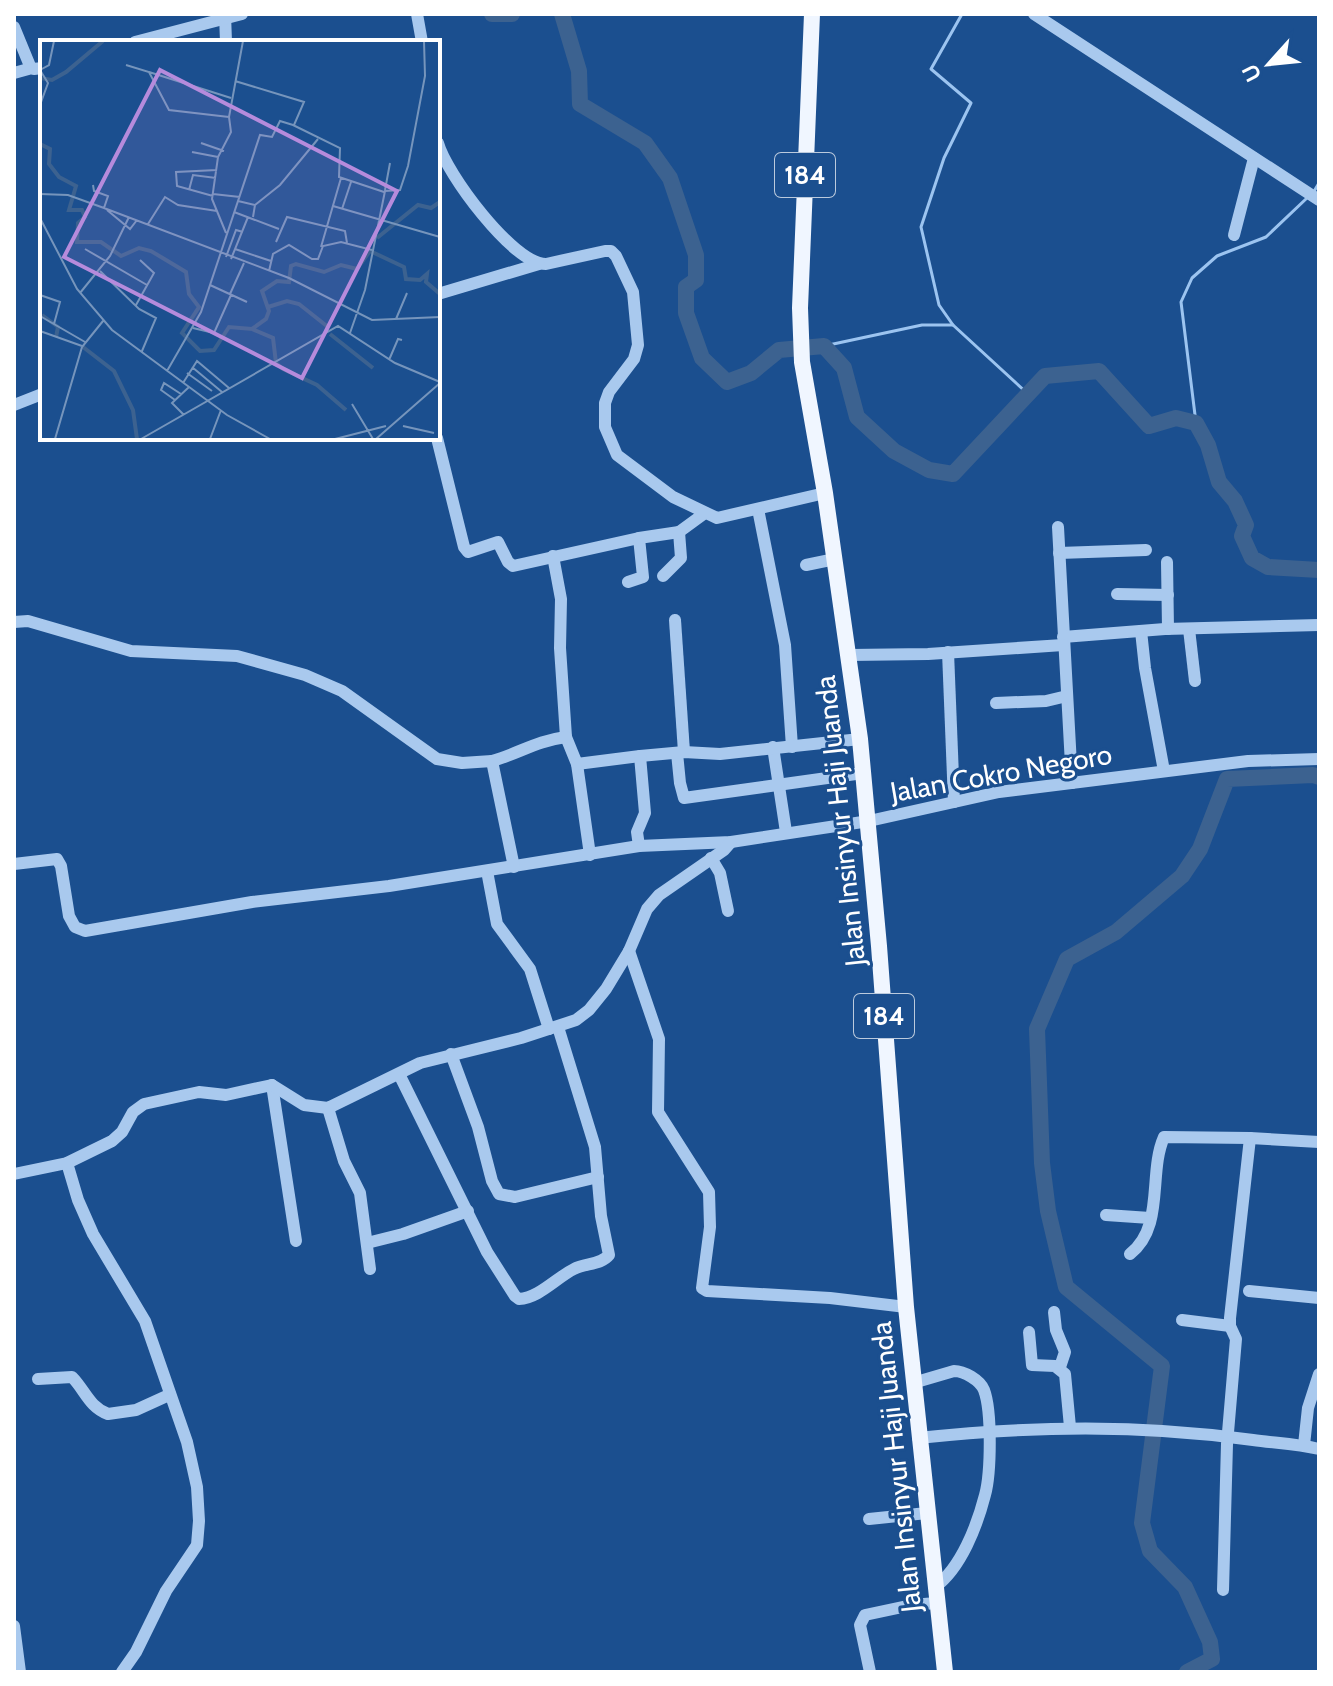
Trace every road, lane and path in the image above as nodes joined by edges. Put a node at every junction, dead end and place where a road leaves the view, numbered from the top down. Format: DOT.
graph roads {
  1 [pos="242,14"];
  2 [pos="417,14"];
  3 [pos="812,14"];
  4 [pos="1034,14"];
  5 [pos="226,15"];
  6 [pos="14,27"];
  7 [pos="142,40"];
  8 [pos="226,40"];
  9 [pos="422,40"];
  10 [pos="37,68"];
  11 [pos="14,73"];
  12 [pos="440,147"];
  13 [pos="1254,158"];
  14 [pos="1319,200"];
  15 [pos="1234,235"];
  16 [pos="539,264"];
  17 [pos="440,293"];
  18 [pos="40,395"];
  19 [pos="14,405"];
  20 [pos="438,440"];
  21 [pos="825,493"];
  22 [pos="758,509"];
  23 [pos="705,513"];
  24 [pos="1058,527"];
  25 [pos="679,532"];
  26 [pos="639,538"];
  27 [pos="1146,550"];
  28 [pos="1059,553"];
  29 [pos="553,556"];
  30 [pos="835,559"];
  31 [pos="1167,562"];
  32 [pos="806,565"];
  33 [pos="663,576"];
  34 [pos="628,582"];
  35 [pos="1117,594"];
  36 [pos="1168,595"];
  37 [pos="675,620"];
  38 [pos="14,622"];
  39 [pos="1319,625"];
  40 [pos="1168,629"];
  41 [pos="1189,629"];
  42 [pos="1141,631"];
  43 [pos="1063,641"];
  44 [pos="948,652"];
  45 [pos="850,655"];
  46 [pos="1195,681"];
  47 [pos="1067,696"];
  48 [pos="996,703"];
  49 [pos="566,737"];
  50 [pos="860,739"];
  51 [pos="773,747"];
  52 [pos="792,747"];
  53 [pos="680,752"];
  54 [pos="640,756"];
  55 [pos="1319,759"];
  56 [pos="492,761"];
  57 [pos="577,764"];
  58 [pos="1164,771"];
  59 [pos="863,773"];
  60 [pos="1072,783"];
  61 [pos="780,784"];
  62 [pos="954,802"];
  63 [pos="869,821"];
  64 [pos="786,832"];
  65 [pos="731,842"];
  66 [pos="639,846"];
  67 [pos="590,855"];
  68 [pos="711,858"];
  69 [pos="14,864"];
  70 [pos="514,867"];
  71 [pos="487,871"];
  72 [pos="728,911"];
  73 [pos="629,951"];
  74 [pos="554,1028"];
  75 [pos="451,1054"];
  76 [pos="399,1074"];
  77 [pos="272,1085"];
  78 [pos="328,1108"];
  79 [pos="1250,1138"];
  80 [pos="1319,1142"];
  81 [pos="67,1163"];
  82 [pos="14,1174"];
  83 [pos="598,1177"];
  84 [pos="468,1211"];
  85 [pos="1106,1215"];
  86 [pos="1150,1218"];
  87 [pos="296,1241"];
  88 [pos="367,1243"];
  89 [pos="1130,1254"];
  90 [pos="370,1269"];
  91 [pos="1249,1291"];
  92 [pos="1319,1298"];
  93 [pos="906,1307"];
  94 [pos="1054,1312"];
  95 [pos="1182,1320"];
  96 [pos="1230,1326"];
  97 [pos="1029,1332"];
  98 [pos="1060,1367"];
  99 [pos="1319,1374"];
  100 [pos="38,1379"];
  101 [pos="913,1383"];
  102 [pos="169,1395"];
  103 [pos="1070,1427"];
  104 [pos="989,1431"];
  105 [pos="1227,1437"];
  106 [pos="918,1438"];
  107 [pos="1304,1445"];
  108 [pos="1319,1449"];
  109 [pos="927,1513"];
  110 [pos="869,1519"];
  111 [pos="1223,1590"];
  112 [pos="936,1595"];
  113 [pos="14,1626"];
  114 [pos="20,1672"];
  115 [pos="122,1672"];
  116 [pos="870,1672"];
  117 [pos="945,1672"];
  1 -- 5 [label="street"];
  2 -- 9 [label="street"];
  3 -- 21 [label="main road, Jalan Insinyur Haji Juanda / 184"];
  4 -- 13 [label="street"];
  5 -- 7 [label="street"];
  5 -- 8 [label="street"];
  6 -- 10 [label="street"];
  10 -- 11 [label="street"];
  12 -- 16 [label="street"];
  13 -- 14 [label="street"];
  13 -- 15 [label="street"];
  16 -- 17 [label="street"];
  16 -- 23 [label="street"];
  18 -- 19 [label="street"];
  20 -- 29 [label="street"];
  21 -- 22 [label="street"];
  21 -- 30 [label="main road, Jalan Insinyur Haji Juanda / 184"];
  22 -- 23 [label="street"];
  22 -- 52 [label="street"];
  23 -- 25 [label="street"];
  24 -- 28 [label="street"];
  25 -- 26 [label="street"];
  25 -- 33 [label="street"];
  26 -- 29 [label="street"];
  26 -- 34 [label="street"];
  27 -- 28 [label="street"];
  28 -- 43 [label="street"];
  29 -- 49 [label="street"];
  30 -- 32 [label="street"];
  30 -- 45 [label="main road, Jalan Insinyur Haji Juanda / 184"];
  31 -- 36 [label="street"];
  35 -- 36 [label="street"];
  36 -- 40 [label="street"];
  37 -- 53 [label="street"];
  38 -- 56 [label="street"];
  39 -- 41 [label="street"];
  40 -- 41 [label="street"];
  40 -- 42 [label="street"];
  41 -- 46 [label="street"];
  42 -- 43 [label="street"];
  42 -- 58 [label="street"];
  43 -- 44 [label="street"];
  43 -- 47 [label="street"];
  44 -- 45 [label="street"];
  44 -- 62 [label="street"];
  45 -- 50 [label="main road, Jalan Insinyur Haji Juanda / 184"];
  47 -- 48 [label="street"];
  47 -- 60 [label="street"];
  49 -- 56 [label="street"];
  49 -- 57 [label="street"];
  50 -- 52 [label="street"];
  50 -- 59 [label="main road, Jalan Insinyur Haji Juanda / 184"];
  51 -- 52 [label="street"];
  51 -- 53 [label="street"];
  51 -- 61 [label="street"];
  53 -- 54 [label="street"];
  53 -- 61 [label="street"];
  54 -- 57 [label="street"];
  54 -- 66 [label="street"];
  55 -- 58 [label="street, Jalan Cokro Negoro"];
  56 -- 70 [label="street"];
  57 -- 67 [label="street"];
  58 -- 60 [label="street, Jalan Cokro Negoro"];
  59 -- 61 [label="street"];
  59 -- 63 [label="main road, Jalan Insinyur Haji Juanda / 184"];
  60 -- 62 [label="street, Jalan Cokro Negoro"];
  61 -- 64 [label="street"];
  62 -- 63 [label="street, Jalan Cokro Negoro"];
  63 -- 64 [label="street, Jalan Cokro Negoro"];
  63 -- 93 [label="main road, Jalan Insinyur Haji Juanda / 184"];
  64 -- 65 [label="street, Jalan Cokro Negoro"];
  65 -- 66 [label="street"];
  65 -- 68 [label="street, Jalan Cokro Negoro"];
  66 -- 67 [label="street"];
  67 -- 70 [label="street"];
  68 -- 72 [label="street"];
  68 -- 73 [label="street, Jalan Cokro Negoro"];
  69 -- 71 [label="street"];
  70 -- 71 [label="street"];
  71 -- 74 [label="street"];
  73 -- 74 [label="street, Jalan Cokro Negoro"];
  73 -- 93 [label="street"];
  74 -- 75 [label="street, Jalan Cokro Negoro"];
  74 -- 83 [label="street"];
  75 -- 76 [label="street, Jalan Cokro Negoro"];
  75 -- 83 [label="street"];
  76 -- 78 [label="street, Jalan Cokro Negoro"];
  76 -- 84 [label="street"];
  77 -- 78 [label="street"];
  77 -- 81 [label="street"];
  77 -- 87 [label="street"];
  78 -- 88 [label="street"];
  79 -- 80 [label="street"];
  79 -- 86 [label="street"];
  79 -- 96 [label="street"];
  81 -- 82 [label="street"];
  81 -- 102 [label="street"];
  83 -- 84 [label="street"];
  84 -- 88 [label="street"];
  85 -- 86 [label="street"];
  86 -- 89 [label="street"];
  88 -- 90 [label="street"];
  91 -- 92 [label="street"];
  93 -- 101 [label="main road, Jalan Insinyur Haji Juanda / 184"];
  94 -- 98 [label="street"];
  95 -- 96 [label="street"];
  96 -- 105 [label="street"];
  97 -- 98 [label="street"];
  98 -- 103 [label="street"];
  99 -- 107 [label="street"];
  100 -- 102 [label="street"];
  101 -- 104 [label="street"];
  101 -- 106 [label="main road, Jalan Insinyur Haji Juanda / 184"];
  102 -- 115 [label="street"];
  103 -- 104 [label="street"];
  103 -- 105 [label="street"];
  104 -- 106 [label="street"];
  104 -- 112 [label="street"];
  105 -- 107 [label="street"];
  105 -- 111 [label="street"];
  106 -- 109 [label="main road, Jalan Insinyur Haji Juanda / 184"];
  107 -- 108 [label="street"];
  109 -- 110 [label="street"];
  109 -- 112 [label="main road, Jalan Insinyur Haji Juanda / 184"];
  112 -- 116 [label="street"];
  112 -- 117 [label="main road, Jalan Insinyur Haji Juanda / 184"];
  113 -- 114 [label="street"];
}
